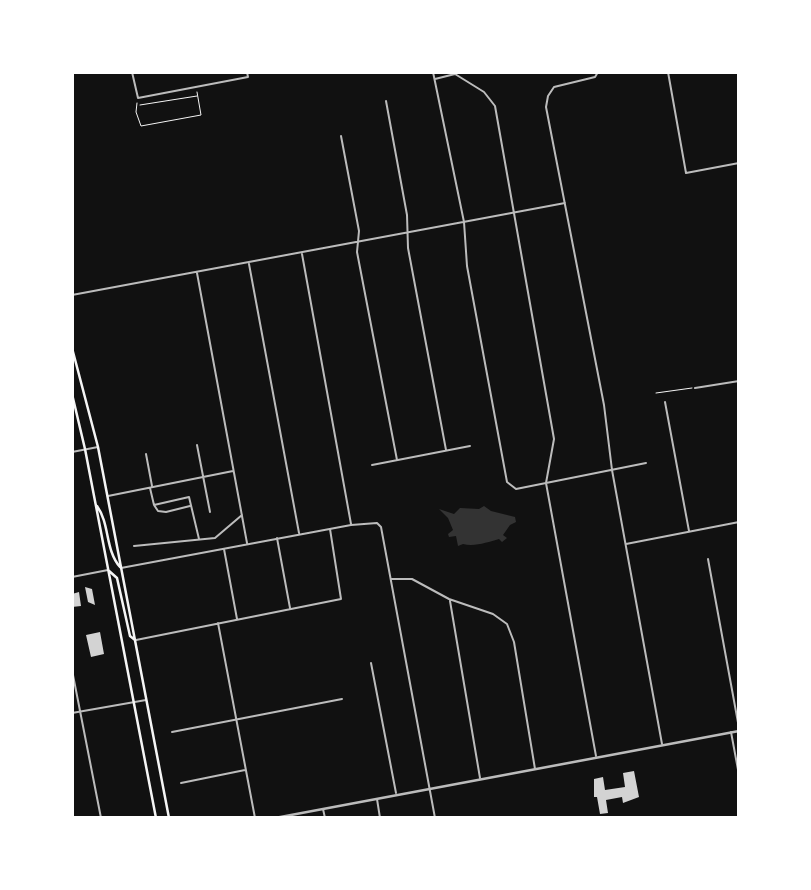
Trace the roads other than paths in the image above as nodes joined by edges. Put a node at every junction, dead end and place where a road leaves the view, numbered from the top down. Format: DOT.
graph roads {
  1 [pos="132,72"];
  2 [pos="247,72"];
  3 [pos="433,72"];
  4 [pos="598,72"];
  5 [pos="668,72"];
  6 [pos="435,79"];
  7 [pos="386,101"];
  8 [pos="341,136"];
  9 [pos="739,163"];
  10 [pos="565,203"];
  11 [pos="514,213"];
  12 [pos="464,222"];
  13 [pos="408,233"];
  14 [pos="357,243"];
  15 [pos="301,253"];
  16 [pos="249,263"];
  17 [pos="197,272"];
  18 [pos="72,295"];
  19 [pos="72,348"];
  20 [pos="739,381"];
  21 [pos="695,388"];
  22 [pos="72,394"];
  23 [pos="73,399"];
  24 [pos="665,402"];
  25 [pos="197,446"];
  26 [pos="470,446"];
  27 [pos="98,447"];
  28 [pos="85,449"];
  29 [pos="446,450"];
  30 [pos="72,452"];
  31 [pos="146,454"];
  32 [pos="397,460"];
  33 [pos="646,463"];
  34 [pos="372,464"];
  35 [pos="611,470"];
  36 [pos="234,471"];
  37 [pos="203,477"];
  38 [pos="546,483"];
  39 [pos="151,487"];
  40 [pos="107,496"];
  41 [pos="95,503"];
  42 [pos="154,506"];
  43 [pos="192,506"];
  44 [pos="210,512"];
  45 [pos="242,515"];
  46 [pos="739,522"];
  47 [pos="351,524"];
  48 [pos="330,529"];
  49 [pos="689,531"];
  50 [pos="299,534"];
  51 [pos="276,538"];
  52 [pos="200,540"];
  53 [pos="247,544"];
  54 [pos="625,544"];
  55 [pos="134,546"];
  56 [pos="224,549"];
  57 [pos="708,559"];
  58 [pos="121,568"];
  59 [pos="108,570"];
  60 [pos="72,577"];
  61 [pos="390,579"];
  62 [pos="449,599"];
  63 [pos="290,609"];
  64 [pos="237,620"];
  65 [pos="218,623"];
  66 [pos="135,640"];
  67 [pos="370,663"];
  68 [pos="72,670"];
  69 [pos="342,699"];
  70 [pos="147,700"];
  71 [pos="133,702"];
  72 [pos="80,712"];
  73 [pos="72,713"];
  74 [pos="236,719"];
  75 [pos="739,729"];
  76 [pos="172,732"];
  77 [pos="731,732"];
  78 [pos="662,745"];
  79 [pos="597,757"];
  80 [pos="535,769"];
  81 [pos="245,770"];
  82 [pos="739,775"];
  83 [pos="480,779"];
  84 [pos="181,783"];
  85 [pos="429,788"];
  86 [pos="396,794"];
  87 [pos="377,798"];
  88 [pos="323,808"];
  89 [pos="101,818"];
  90 [pos="156,818"];
  91 [pos="169,818"];
  92 [pos="255,818"];
  93 [pos="275,818"];
  94 [pos="325,818"];
  95 [pos="380,818"];
  96 [pos="435,818"];
  1 -- 2 [label="street"];
  3 -- 6 [label="street"];
  4 -- 10 [label="street"];
  5 -- 9 [label="street"];
  6 -- 11 [label="street"];
  6 -- 12 [label="street"];
  7 -- 13 [label="street"];
  8 -- 14 [label="street"];
  10 -- 11 [label="street"];
  10 -- 35 [label="street"];
  11 -- 12 [label="street"];
  11 -- 38 [label="street"];
  12 -- 13 [label="street"];
  12 -- 38 [label="street"];
  13 -- 14 [label="street"];
  13 -- 29 [label="street"];
  14 -- 15 [label="street"];
  14 -- 32 [label="street"];
  15 -- 16 [label="street"];
  15 -- 47 [label="street"];
  16 -- 17 [label="street"];
  16 -- 50 [label="street"];
  17 -- 18 [label="street"];
  17 -- 36 [label="street"];
  19 -- 27 [label="main road"];
  20 -- 21 [label="street"];
  22 -- 23 [label="main road"];
  23 -- 28 [label="main road"];
  24 -- 49 [label="street"];
  25 -- 37 [label="street"];
  26 -- 29 [label="street"];
  27 -- 28 [label="street"];
  27 -- 40 [label="main road"];
  28 -- 30 [label="street"];
  28 -- 41 [label="main road"];
  29 -- 32 [label="street"];
  31 -- 39 [label="street"];
  32 -- 34 [label="street"];
  33 -- 35 [label="street"];
  35 -- 38 [label="street"];
  35 -- 54 [label="street"];
  36 -- 37 [label="street"];
  36 -- 45 [label="street"];
  37 -- 39 [label="street"];
  37 -- 44 [label="street"];
  38 -- 79 [label="street"];
  39 -- 40 [label="street"];
  39 -- 42 [label="street"];
  40 -- 58 [label="main road"];
  41 -- 58 [label="main road"];
  41 -- 59 [label="main road"];
  42 -- 43 [label="street"];
  42 -- 43 [label="street"];
  43 -- 52 [label="street"];
  45 -- 52 [label="street"];
  45 -- 53 [label="street"];
  46 -- 49 [label="street"];
  47 -- 48 [label="street"];
  47 -- 61 [label="street"];
  48 -- 50 [label="street"];
  48 -- 63 [label="street"];
  49 -- 54 [label="street"];
  50 -- 51 [label="street"];
  51 -- 53 [label="street"];
  51 -- 63 [label="street"];
  52 -- 55 [label="street"];
  53 -- 56 [label="street"];
  54 -- 78 [label="street"];
  56 -- 58 [label="street"];
  56 -- 64 [label="street"];
  57 -- 75 [label="street"];
  58 -- 66 [label="main road"];
  59 -- 60 [label="street"];
  59 -- 66 [label="main road"];
  59 -- 71 [label="main road"];
  61 -- 62 [label="street"];
  61 -- 85 [label="street"];
  62 -- 80 [label="street"];
  62 -- 83 [label="street"];
  63 -- 64 [label="street"];
  64 -- 65 [label="street"];
  65 -- 66 [label="street"];
  65 -- 74 [label="street"];
  66 -- 70 [label="main road"];
  67 -- 86 [label="street"];
  68 -- 72 [label="street"];
  69 -- 74 [label="street"];
  70 -- 71 [label="street"];
  70 -- 91 [label="main road"];
  71 -- 72 [label="street"];
  71 -- 90 [label="main road"];
  72 -- 73 [label="street"];
  72 -- 89 [label="street"];
  74 -- 76 [label="street"];
  74 -- 81 [label="street"];
  75 -- 77 [label="street"];
  77 -- 78 [label="street"];
  77 -- 82 [label="street"];
  78 -- 79 [label="street"];
  79 -- 80 [label="street"];
  80 -- 83 [label="street"];
  81 -- 84 [label="street"];
  81 -- 92 [label="street"];
  83 -- 85 [label="street"];
  85 -- 86 [label="street"];
  85 -- 96 [label="street"];
  86 -- 87 [label="street"];
  87 -- 88 [label="street"];
  87 -- 95 [label="street"];
  88 -- 93 [label="street"];
  88 -- 94 [label="street"];
}
